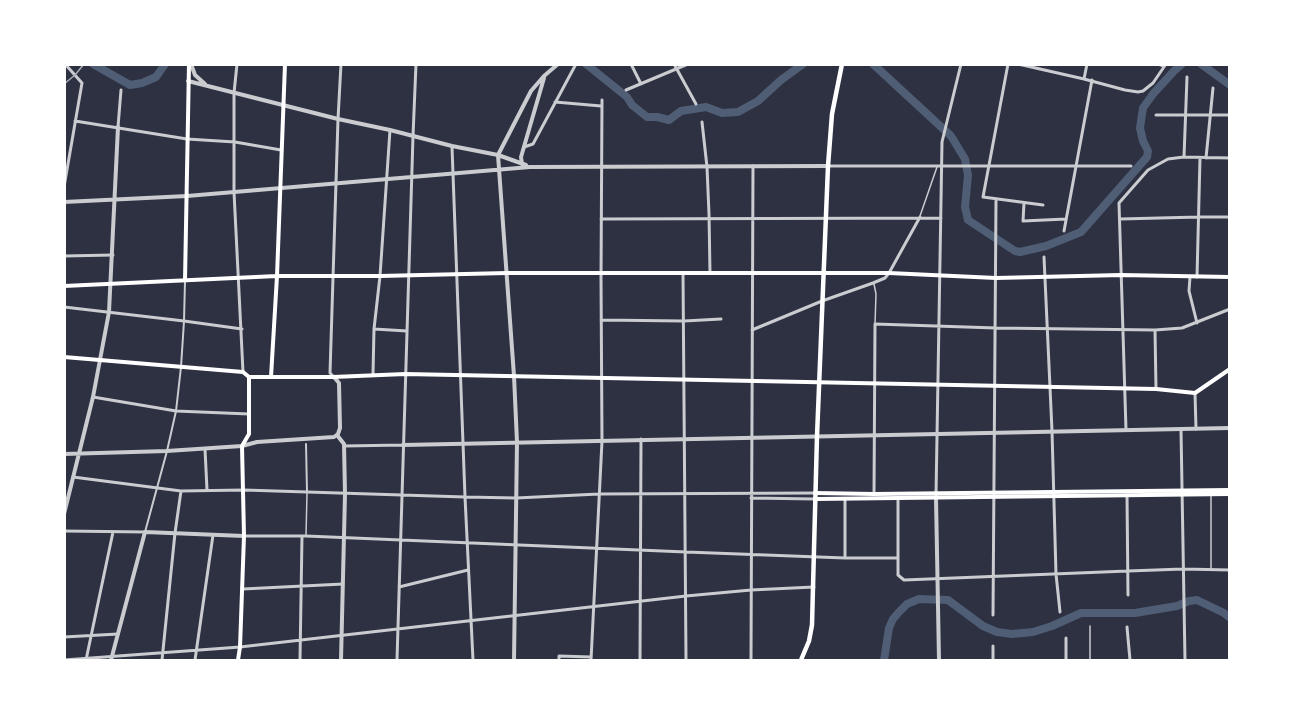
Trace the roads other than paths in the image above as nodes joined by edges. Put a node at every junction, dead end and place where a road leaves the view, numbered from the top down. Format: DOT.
graph roads {
  1 [pos="65,64"];
  2 [pos="190,64"];
  3 [pos="237,64"];
  4 [pos="285,64"];
  5 [pos="341,64"];
  6 [pos="416,64"];
  7 [pos="558,64"];
  8 [pos="631,64"];
  9 [pos="674,64"];
  10 [pos="688,64"];
  11 [pos="842,64"];
  12 [pos="961,64"];
  13 [pos="1008,64"];
  14 [pos="1018,64"];
  15 [pos="1087,64"];
  16 [pos="1156,64"];
  17 [pos="576,65"];
  18 [pos="1166,66"];
  19 [pos="677,69"];
  20 [pos="544,76"];
  21 [pos="1187,77"];
  22 [pos="1084,78"];
  23 [pos="1092,80"];
  24 [pos="188,81"];
  25 [pos="641,84"];
  26 [pos="206,85"];
  27 [pos="1213,88"];
  28 [pos="121,90"];
  29 [pos="626,90"];
  30 [pos="234,93"];
  31 [pos="602,100"];
  32 [pos="555,102"];
  33 [pos="696,104"];
  34 [pos="283,105"];
  35 [pos="602,106"];
  36 [pos="1186,115"];
  37 [pos="1210,115"];
  38 [pos="1230,115"];
  39 [pos="1156,116"];
  40 [pos="338,119"];
  41 [pos="75,121"];
  42 [pos="702,122"];
  43 [pos="118,127"];
  44 [pos="390,130"];
  45 [pos="413,136"];
  46 [pos="187,139"];
  47 [pos="235,142"];
  48 [pos="452,146"];
  49 [pos="525,147"];
  50 [pos="281,150"];
  51 [pos="498,155"];
  52 [pos="1184,157"];
  53 [pos="1200,158"];
  54 [pos="1206,158"];
  55 [pos="1230,158"];
  56 [pos="522,164"];
  57 [pos="940,165"];
  58 [pos="988,165"];
  59 [pos="530,166"];
  60 [pos="602,166"];
  61 [pos="753,166"];
  62 [pos="828,166"];
  63 [pos="1076,166"];
  64 [pos="1131,166"];
  65 [pos="706,167"];
  66 [pos="499,169"];
  67 [pos="453,172"];
  68 [pos="411,176"];
  69 [pos="386,179"];
  70 [pos="336,184"];
  71 [pos="64,187"];
  72 [pos="280,188"];
  73 [pos="234,192"];
  74 [pos="187,196"];
  75 [pos="114,199"];
  76 [pos="996,199"];
  77 [pos="64,202"];
  78 [pos="1024,202"];
  79 [pos="1043,205"];
  80 [pos="920,217"];
  81 [pos="1198,217"];
  82 [pos="1230,217"];
  83 [pos="941,218"];
  84 [pos="601,219"];
  85 [pos="709,219"];
  86 [pos="752,219"];
  87 [pos="826,219"];
  88 [pos="1066,219"];
  89 [pos="1120,219"];
  90 [pos="1064,231"];
  91 [pos="112,255"];
  92 [pos="64,256"];
  93 [pos="1044,257"];
  94 [pos="507,273"];
  95 [pos="601,273"];
  96 [pos="683,273"];
  97 [pos="710,273"];
  98 [pos="752,273"];
  99 [pos="823,273"];
  100 [pos="889,273"];
  101 [pos="457,274"];
  102 [pos="334,275"];
  103 [pos="277,276"];
  104 [pos="380,276"];
  105 [pos="410,276"];
  106 [pos="940,276"];
  107 [pos="1045,276"];
  108 [pos="1121,276"];
  109 [pos="238,277"];
  110 [pos="1190,277"];
  111 [pos="1197,277"];
  112 [pos="1230,277"];
  113 [pos="996,278"];
  114 [pos="185,280"];
  115 [pos="111,283"];
  116 [pos="873,283"];
  117 [pos="64,286"];
  118 [pos="822,301"];
  119 [pos="64,307"];
  120 [pos="1230,309"];
  121 [pos="109,312"];
  122 [pos="721,319"];
  123 [pos="184,321"];
  124 [pos="601,321"];
  125 [pos="684,321"];
  126 [pos="1197,323"];
  127 [pos="875,324"];
  128 [pos="939,326"];
  129 [pos="1047,327"];
  130 [pos="996,328"];
  131 [pos="242,329"];
  132 [pos="374,329"];
  133 [pos="752,330"];
  134 [pos="1122,330"];
  135 [pos="1155,330"];
  136 [pos="407,331"];
  137 [pos="64,357"];
  138 [pos="101,359"];
  139 [pos="181,367"];
  140 [pos="1230,369"];
  141 [pos="243,372"];
  142 [pos="373,374"];
  143 [pos="405,374"];
  144 [pos="461,375"];
  145 [pos="271,376"];
  146 [pos="514,376"];
  147 [pos="249,377"];
  148 [pos="333,377"];
  149 [pos="601,378"];
  150 [pos="684,380"];
  151 [pos="752,381"];
  152 [pos="819,382"];
  153 [pos="875,384"];
  154 [pos="939,385"];
  155 [pos="995,386"];
  156 [pos="1050,387"];
  157 [pos="1124,389"];
  158 [pos="1156,390"];
  159 [pos="1195,393"];
  160 [pos="93,397"];
  161 [pos="176,411"];
  162 [pos="249,414"];
  163 [pos="1230,428"];
  164 [pos="1196,429"];
  165 [pos="1181,430"];
  166 [pos="1052,431"];
  167 [pos="1126,431"];
  168 [pos="994,432"];
  169 [pos="249,434"];
  170 [pos="938,434"];
  171 [pos="337,435"];
  172 [pos="875,435"];
  173 [pos="817,436"];
  174 [pos="752,438"];
  175 [pos="641,439"];
  176 [pos="685,439"];
  177 [pos="602,441"];
  178 [pos="257,442"];
  179 [pos="517,442"];
  180 [pos="463,443"];
  181 [pos="306,444"];
  182 [pos="403,445"];
  183 [pos="242,446"];
  184 [pos="344,446"];
  185 [pos="205,449"];
  186 [pos="167,452"];
  187 [pos="64,454"];
  188 [pos="79,454"];
  189 [pos="73,477"];
  190 [pos="157,488"];
  191 [pos="207,490"];
  192 [pos="244,490"];
  193 [pos="181,491"];
  194 [pos="307,492"];
  195 [pos="1230,492"];
  196 [pos="751,493"];
  197 [pos="1054,493"];
  198 [pos="1182,493"];
  199 [pos="345,494"];
  200 [pos="599,494"];
  201 [pos="641,494"];
  202 [pos="685,494"];
  203 [pos="874,494"];
  204 [pos="994,494"];
  205 [pos="402,495"];
  206 [pos="1127,495"];
  207 [pos="1211,495"];
  208 [pos="815,496"];
  209 [pos="936,496"];
  210 [pos="465,497"];
  211 [pos="516,498"];
  212 [pos="751,498"];
  213 [pos="898,498"];
  214 [pos="845,499"];
  215 [pos="64,514"];
  216 [pos="64,531"];
  217 [pos="114,532"];
  218 [pos="145,532"];
  219 [pos="175,534"];
  220 [pos="213,535"];
  221 [pos="244,536"];
  222 [pos="304,536"];
  223 [pos="344,538"];
  224 [pos="400,541"];
  225 [pos="467,543"];
  226 [pos="515,545"];
  227 [pos="597,548"];
  228 [pos="640,550"];
  229 [pos="686,552"];
  230 [pos="751,555"];
  231 [pos="814,557"];
  232 [pos="845,558"];
  233 [pos="898,558"];
  234 [pos="1183,569"];
  235 [pos="1211,569"];
  236 [pos="468,570"];
  237 [pos="1230,570"];
  238 [pos="1128,571"];
  239 [pos="1056,574"];
  240 [pos="994,577"];
  241 [pos="938,579"];
  242 [pos="343,584"];
  243 [pos="301,585"];
  244 [pos="399,587"];
  245 [pos="814,587"];
  246 [pos="243,589"];
  247 [pos="751,590"];
  248 [pos="1128,595"];
  249 [pos="686,596"];
  250 [pos="639,602"];
  251 [pos="594,606"];
  252 [pos="1060,612"];
  253 [pos="514,615"];
  254 [pos="993,615"];
  255 [pos="471,620"];
  256 [pos="1090,626"];
  257 [pos="1127,627"];
  258 [pos="398,629"];
  259 [pos="118,634"];
  260 [pos="91,635"];
  261 [pos="342,635"];
  262 [pos="64,637"];
  263 [pos="1066,638"];
  264 [pos="301,640"];
  265 [pos="993,646"];
  266 [pos="240,647"];
  267 [pos="195,650"];
  268 [pos="163,652"];
  269 [pos="112,658"];
  270 [pos="86,659"];
  271 [pos="591,659"];
  272 [pos="64,660"];
  273 [pos="162,660"];
  274 [pos="195,660"];
  275 [pos="238,660"];
  276 [pos="300,660"];
  277 [pos="342,660"];
  278 [pos="397,660"];
  279 [pos="473,660"];
  280 [pos="514,660"];
  281 [pos="559,660"];
  282 [pos="640,660"];
  283 [pos="686,660"];
  284 [pos="751,660"];
  285 [pos="801,660"];
  286 [pos="939,660"];
  287 [pos="993,660"];
  288 [pos="1066,660"];
  289 [pos="1090,660"];
  290 [pos="1130,660"];
  291 [pos="1185,660"];
  1 -- 41 [label="street"];
  2 -- 24 [label="main road"];
  2 -- 26 [label="street"];
  3 -- 30 [label="street"];
  4 -- 34 [label="main road"];
  5 -- 40 [label="street"];
  6 -- 45 [label="street"];
  7 -- 20 [label="street"];
  8 -- 25 [label="street"];
  9 -- 19 [label="street"];
  10 -- 19 [label="street"];
  11 -- 62 [label="main road"];
  12 -- 57 [label="street"];
  13 -- 58 [label="street"];
  14 -- 22 [label="street"];
  15 -- 22 [label="street"];
  16 -- 18 [label="lane"];
  17 -- 32 [label="street"];
  18 -- 23 [label="street"];
  19 -- 25 [label="street"];
  19 -- 33 [label="street"];
  20 -- 49 [label="street"];
  20 -- 51 [label="street"];
  21 -- 36 [label="street"];
  22 -- 23 [label="street"];
  23 -- 63 [label="street"];
  24 -- 26 [label="street"];
  24 -- 46 [label="main road"];
  25 -- 29 [label="street"];
  26 -- 30 [label="street"];
  27 -- 37 [label="street"];
  28 -- 43 [label="street"];
  30 -- 34 [label="street"];
  30 -- 47 [label="street"];
  31 -- 35 [label="street"];
  32 -- 35 [label="street"];
  32 -- 49 [label="street"];
  34 -- 40 [label="street"];
  34 -- 50 [label="main road"];
  35 -- 60 [label="street"];
  36 -- 37 [label="street"];
  36 -- 39 [label="street"];
  36 -- 52 [label="street"];
  37 -- 38 [label="street"];
  37 -- 54 [label="street"];
  40 -- 44 [label="street"];
  40 -- 70 [label="street"];
  41 -- 43 [label="street"];
  41 -- 71 [label="street"];
  42 -- 65 [label="street"];
  43 -- 46 [label="street"];
  43 -- 75 [label="street"];
  44 -- 45 [label="street"];
  44 -- 69 [label="street"];
  45 -- 48 [label="street"];
  45 -- 68 [label="street"];
  46 -- 47 [label="street"];
  46 -- 74 [label="main road"];
  47 -- 50 [label="street"];
  47 -- 73 [label="street"];
  48 -- 51 [label="street"];
  48 -- 67 [label="street"];
  49 -- 56 [label="street"];
  50 -- 72 [label="main road"];
  51 -- 56 [label="street"];
  51 -- 66 [label="street"];
  52 -- 53 [label="street"];
  52 -- 89 [label="street"];
  53 -- 54 [label="street"];
  53 -- 81 [label="street"];
  54 -- 55 [label="street"];
  56 -- 59 [label="street"];
  57 -- 58 [label="street"];
  57 -- 62 [label="street"];
  57 -- 80 [label="lane"];
  57 -- 83 [label="street"];
  58 -- 63 [label="street"];
  58 -- 76 [label="street"];
  59 -- 60 [label="street"];
  59 -- 66 [label="street"];
  60 -- 65 [label="street"];
  60 -- 84 [label="street"];
  61 -- 62 [label="street"];
  61 -- 65 [label="street"];
  61 -- 86 [label="street"];
  62 -- 87 [label="main road"];
  63 -- 64 [label="street"];
  63 -- 88 [label="street"];
  65 -- 85 [label="street"];
  66 -- 67 [label="street"];
  66 -- 94 [label="street"];
  67 -- 68 [label="street"];
  67 -- 101 [label="street"];
  68 -- 69 [label="street"];
  68 -- 105 [label="street"];
  69 -- 70 [label="street"];
  69 -- 104 [label="street"];
  70 -- 72 [label="street"];
  70 -- 102 [label="street"];
  72 -- 73 [label="street"];
  72 -- 103 [label="main road"];
  73 -- 74 [label="street"];
  73 -- 109 [label="street"];
  74 -- 75 [label="street"];
  74 -- 114 [label="main road"];
  75 -- 77 [label="street"];
  75 -- 91 [label="street"];
  76 -- 78 [label="street"];
  76 -- 113 [label="street"];
  78 -- 79 [label="street"];
  78 -- 88 [label="street"];
  80 -- 83 [label="street"];
  80 -- 87 [label="street"];
  80 -- 100 [label="street"];
  81 -- 82 [label="street"];
  81 -- 89 [label="street"];
  81 -- 111 [label="street"];
  83 -- 106 [label="street"];
  84 -- 85 [label="street"];
  84 -- 95 [label="street"];
  85 -- 86 [label="street"];
  85 -- 97 [label="street"];
  86 -- 87 [label="street"];
  86 -- 98 [label="street"];
  87 -- 99 [label="main road"];
  88 -- 90 [label="street"];
  89 -- 108 [label="street"];
  91 -- 92 [label="street"];
  91 -- 115 [label="street"];
  93 -- 107 [label="street"];
  94 -- 95 [label="main road"];
  94 -- 101 [label="main road"];
  94 -- 146 [label="street"];
  95 -- 96 [label="main road"];
  95 -- 124 [label="street"];
  96 -- 97 [label="main road"];
  96 -- 125 [label="street"];
  97 -- 98 [label="main road"];
  98 -- 99 [label="main road"];
  98 -- 133 [label="street"];
  99 -- 100 [label="main road"];
  99 -- 118 [label="main road"];
  100 -- 106 [label="main road"];
  100 -- 116 [label="street"];
  101 -- 105 [label="main road"];
  101 -- 144 [label="street"];
  102 -- 103 [label="main road"];
  102 -- 104 [label="main road"];
  102 -- 148 [label="street"];
  103 -- 109 [label="main road"];
  103 -- 145 [label="main road"];
  104 -- 105 [label="main road"];
  104 -- 132 [label="street"];
  105 -- 136 [label="street"];
  106 -- 113 [label="main road"];
  106 -- 128 [label="street"];
  107 -- 108 [label="main road"];
  107 -- 113 [label="main road"];
  107 -- 129 [label="street"];
  108 -- 110 [label="main road"];
  108 -- 134 [label="street"];
  109 -- 114 [label="main road"];
  109 -- 131 [label="street"];
  110 -- 111 [label="main road"];
  110 -- 126 [label="street"];
  111 -- 112 [label="main road"];
  113 -- 130 [label="street"];
  114 -- 115 [label="main road"];
  114 -- 123 [label="street"];
  115 -- 117 [label="main road"];
  115 -- 121 [label="street"];
  116 -- 118 [label="street"];
  116 -- 127 [label="lane"];
  118 -- 133 [label="street"];
  118 -- 152 [label="main road"];
  119 -- 121 [label="street"];
  120 -- 126 [label="street"];
  121 -- 123 [label="street"];
  121 -- 138 [label="street"];
  122 -- 125 [label="street"];
  123 -- 131 [label="street"];
  123 -- 139 [label="street"];
  124 -- 125 [label="street"];
  124 -- 149 [label="street"];
  125 -- 150 [label="street"];
  126 -- 135 [label="street"];
  127 -- 128 [label="street"];
  127 -- 153 [label="street"];
  128 -- 130 [label="street"];
  128 -- 154 [label="street"];
  129 -- 130 [label="street"];
  129 -- 134 [label="street"];
  129 -- 156 [label="street"];
  130 -- 155 [label="street"];
  131 -- 141 [label="street"];
  132 -- 136 [label="street"];
  132 -- 142 [label="street"];
  133 -- 151 [label="street"];
  134 -- 135 [label="street"];
  134 -- 157 [label="street"];
  135 -- 158 [label="street"];
  136 -- 143 [label="street"];
  137 -- 138 [label="main road"];
  138 -- 139 [label="main road"];
  138 -- 160 [label="street"];
  139 -- 141 [label="main road"];
  139 -- 161 [label="street"];
  140 -- 159 [label="main road"];
  141 -- 147 [label="main road"];
  142 -- 143 [label="main road"];
  142 -- 148 [label="main road"];
  143 -- 144 [label="main road"];
  143 -- 182 [label="street"];
  144 -- 146 [label="main road"];
  144 -- 180 [label="street"];
  145 -- 147 [label="main road"];
  145 -- 148 [label="main road"];
  146 -- 149 [label="main road"];
  146 -- 179 [label="street"];
  147 -- 162 [label="main road"];
  148 -- 171 [label="street"];
  149 -- 150 [label="main road"];
  149 -- 177 [label="street"];
  150 -- 151 [label="main road"];
  150 -- 176 [label="street"];
  151 -- 152 [label="main road"];
  151 -- 174 [label="street"];
  152 -- 153 [label="main road"];
  152 -- 173 [label="main road"];
  153 -- 154 [label="main road"];
  153 -- 172 [label="street"];
  154 -- 155 [label="main road"];
  154 -- 170 [label="street"];
  155 -- 156 [label="main road"];
  155 -- 168 [label="street"];
  156 -- 157 [label="main road"];
  156 -- 166 [label="street"];
  157 -- 158 [label="main road"];
  157 -- 167 [label="street"];
  158 -- 159 [label="main road"];
  159 -- 164 [label="street"];
  160 -- 161 [label="street"];
  160 -- 188 [label="street"];
  161 -- 162 [label="street"];
  161 -- 186 [label="street"];
  162 -- 169 [label="main road"];
  163 -- 164 [label="street"];
  164 -- 165 [label="street"];
  165 -- 167 [label="street"];
  165 -- 198 [label="street"];
  166 -- 167 [label="street"];
  166 -- 168 [label="street"];
  166 -- 197 [label="street"];
  168 -- 170 [label="street"];
  168 -- 204 [label="street"];
  169 -- 178 [label="street"];
  169 -- 183 [label="main road"];
  170 -- 172 [label="street"];
  170 -- 209 [label="street"];
  171 -- 178 [label="street"];
  171 -- 184 [label="street"];
  172 -- 173 [label="street"];
  172 -- 203 [label="street"];
  173 -- 174 [label="street"];
  173 -- 208 [label="main road"];
  174 -- 176 [label="street"];
  174 -- 196 [label="street"];
  175 -- 176 [label="street"];
  175 -- 177 [label="street"];
  175 -- 201 [label="street"];
  176 -- 202 [label="street"];
  177 -- 179 [label="street"];
  177 -- 200 [label="street"];
  178 -- 183 [label="street"];
  179 -- 180 [label="street"];
  179 -- 211 [label="street"];
  180 -- 182 [label="street"];
  180 -- 210 [label="street"];
  181 -- 194 [label="street"];
  182 -- 184 [label="street"];
  182 -- 205 [label="street"];
  183 -- 185 [label="street"];
  183 -- 192 [label="main road"];
  184 -- 199 [label="street"];
  185 -- 186 [label="street"];
  185 -- 191 [label="street"];
  186 -- 188 [label="street"];
  186 -- 190 [label="street"];
  187 -- 188 [label="street"];
  188 -- 189 [label="street"];
  189 -- 190 [label="street"];
  189 -- 215 [label="street"];
  190 -- 193 [label="street"];
  190 -- 218 [label="street"];
  191 -- 192 [label="street"];
  191 -- 193 [label="street"];
  192 -- 194 [label="street"];
  192 -- 221 [label="main road"];
  193 -- 219 [label="street"];
  194 -- 199 [label="street"];
  194 -- 222 [label="lane"];
  195 -- 198 [label="main road"];
  195 -- 207 [label="main road"];
  196 -- 202 [label="street"];
  196 -- 208 [label="street"];
  196 -- 212 [label="street"];
  197 -- 198 [label="main road"];
  197 -- 204 [label="main road"];
  197 -- 206 [label="main road"];
  197 -- 239 [label="street"];
  198 -- 206 [label="main road"];
  198 -- 207 [label="main road"];
  198 -- 234 [label="street"];
  199 -- 205 [label="street"];
  199 -- 223 [label="street"];
  200 -- 201 [label="street"];
  200 -- 211 [label="street"];
  200 -- 227 [label="street"];
  201 -- 202 [label="street"];
  201 -- 228 [label="street"];
  202 -- 229 [label="street"];
  203 -- 208 [label="main road"];
  203 -- 209 [label="main road"];
  204 -- 209 [label="main road"];
  204 -- 240 [label="street"];
  205 -- 210 [label="street"];
  205 -- 224 [label="street"];
  206 -- 238 [label="street"];
  207 -- 235 [label="lane"];
  208 -- 212 [label="street"];
  208 -- 214 [label="main road"];
  208 -- 231 [label="main road"];
  209 -- 213 [label="main road"];
  209 -- 241 [label="street"];
  210 -- 211 [label="street"];
  210 -- 225 [label="street"];
  211 -- 226 [label="street"];
  212 -- 230 [label="street"];
  213 -- 214 [label="main road"];
  213 -- 233 [label="street"];
  214 -- 232 [label="street"];
  216 -- 217 [label="street"];
  217 -- 218 [label="street"];
  217 -- 260 [label="street"];
  218 -- 219 [label="street"];
  218 -- 259 [label="street"];
  219 -- 220 [label="street"];
  219 -- 268 [label="street"];
  220 -- 221 [label="street"];
  220 -- 267 [label="street"];
  221 -- 222 [label="street"];
  221 -- 246 [label="main road"];
  222 -- 223 [label="street"];
  222 -- 243 [label="street"];
  223 -- 224 [label="street"];
  223 -- 242 [label="street"];
  224 -- 225 [label="street"];
  224 -- 244 [label="street"];
  225 -- 226 [label="street"];
  225 -- 236 [label="street"];
  226 -- 227 [label="street"];
  226 -- 253 [label="street"];
  227 -- 228 [label="street"];
  227 -- 251 [label="street"];
  228 -- 229 [label="street"];
  228 -- 250 [label="street"];
  229 -- 230 [label="street"];
  229 -- 249 [label="street"];
  230 -- 231 [label="street"];
  230 -- 247 [label="street"];
  231 -- 232 [label="street"];
  231 -- 245 [label="main road"];
  232 -- 233 [label="street"];
  233 -- 241 [label="street"];
  234 -- 235 [label="street"];
  234 -- 238 [label="street"];
  234 -- 291 [label="street"];
  235 -- 237 [label="street"];
  236 -- 244 [label="street"];
  236 -- 255 [label="street"];
  238 -- 239 [label="street"];
  238 -- 248 [label="street"];
  239 -- 240 [label="street"];
  239 -- 252 [label="street"];
  240 -- 241 [label="street"];
  240 -- 254 [label="street"];
  241 -- 286 [label="street"];
  242 -- 243 [label="street"];
  242 -- 261 [label="street"];
  243 -- 246 [label="street"];
  243 -- 264 [label="street"];
  244 -- 258 [label="street"];
  245 -- 247 [label="street"];
  245 -- 285 [label="main road"];
  246 -- 266 [label="main road"];
  247 -- 249 [label="street"];
  247 -- 284 [label="street"];
  249 -- 250 [label="street"];
  249 -- 283 [label="street"];
  250 -- 251 [label="street"];
  250 -- 282 [label="street"];
  251 -- 253 [label="street"];
  251 -- 271 [label="street"];
  253 -- 255 [label="street"];
  253 -- 280 [label="street"];
  255 -- 258 [label="street"];
  255 -- 279 [label="street"];
  256 -- 289 [label="lane"];
  257 -- 290 [label="street"];
  258 -- 261 [label="street"];
  258 -- 278 [label="street"];
  259 -- 260 [label="street"];
  259 -- 269 [label="street"];
  260 -- 262 [label="street"];
  260 -- 270 [label="street"];
  261 -- 264 [label="street"];
  261 -- 277 [label="street"];
  263 -- 288 [label="street"];
  264 -- 266 [label="street"];
  264 -- 276 [label="street"];
  265 -- 287 [label="street"];
  266 -- 267 [label="street"];
  266 -- 275 [label="main road"];
  267 -- 268 [label="street"];
  267 -- 274 [label="street"];
  268 -- 269 [label="street"];
  268 -- 273 [label="street"];
  269 -- 270 [label="street"];
  270 -- 272 [label="street"];
  271 -- 281 [label="street"];
}
